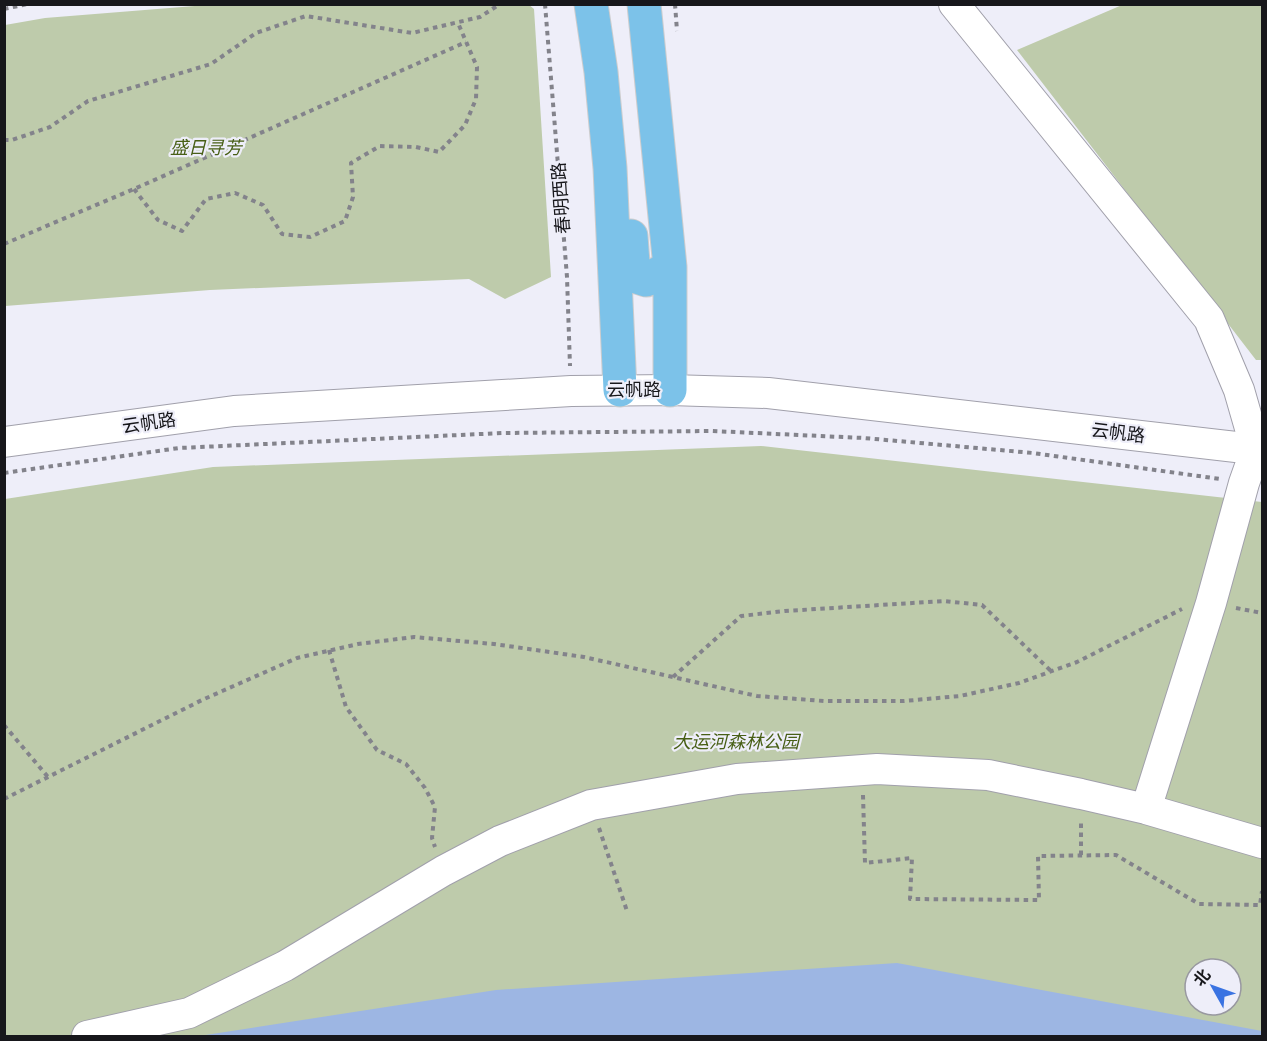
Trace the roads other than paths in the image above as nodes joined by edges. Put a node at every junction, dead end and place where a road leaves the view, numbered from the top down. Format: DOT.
graph roads {
  1 [pos="591,4"];
  2 [pos="644,4"];
  3 [pos="954,4"];
  4 [pos="610,168"];
  5 [pos="670,267"];
  6 [pos="620,390"];
  7 [pos="670,390"];
  8 [pos="4,442"];
  9 [pos="1259,449"];
  10 [pos="1146,809"];
  11 [pos="1263,843"];
  12 [pos="87,1036"];
  1 -- 4 [label="main road"];
  2 -- 5 [label="main road"];
  3 -- 9 [label="street"];
  4 -- 5 [label="main road"];
  4 -- 6 [label="main road"];
  5 -- 7 [label="main road"];
  6 -- 7 [label="street, 云帆路"];
  6 -- 8 [label="street, 云帆路"];
  7 -- 9 [label="street, 云帆路"];
  9 -- 10 [label="street"];
  10 -- 11 [label="street"];
  10 -- 12 [label="street"];
}
